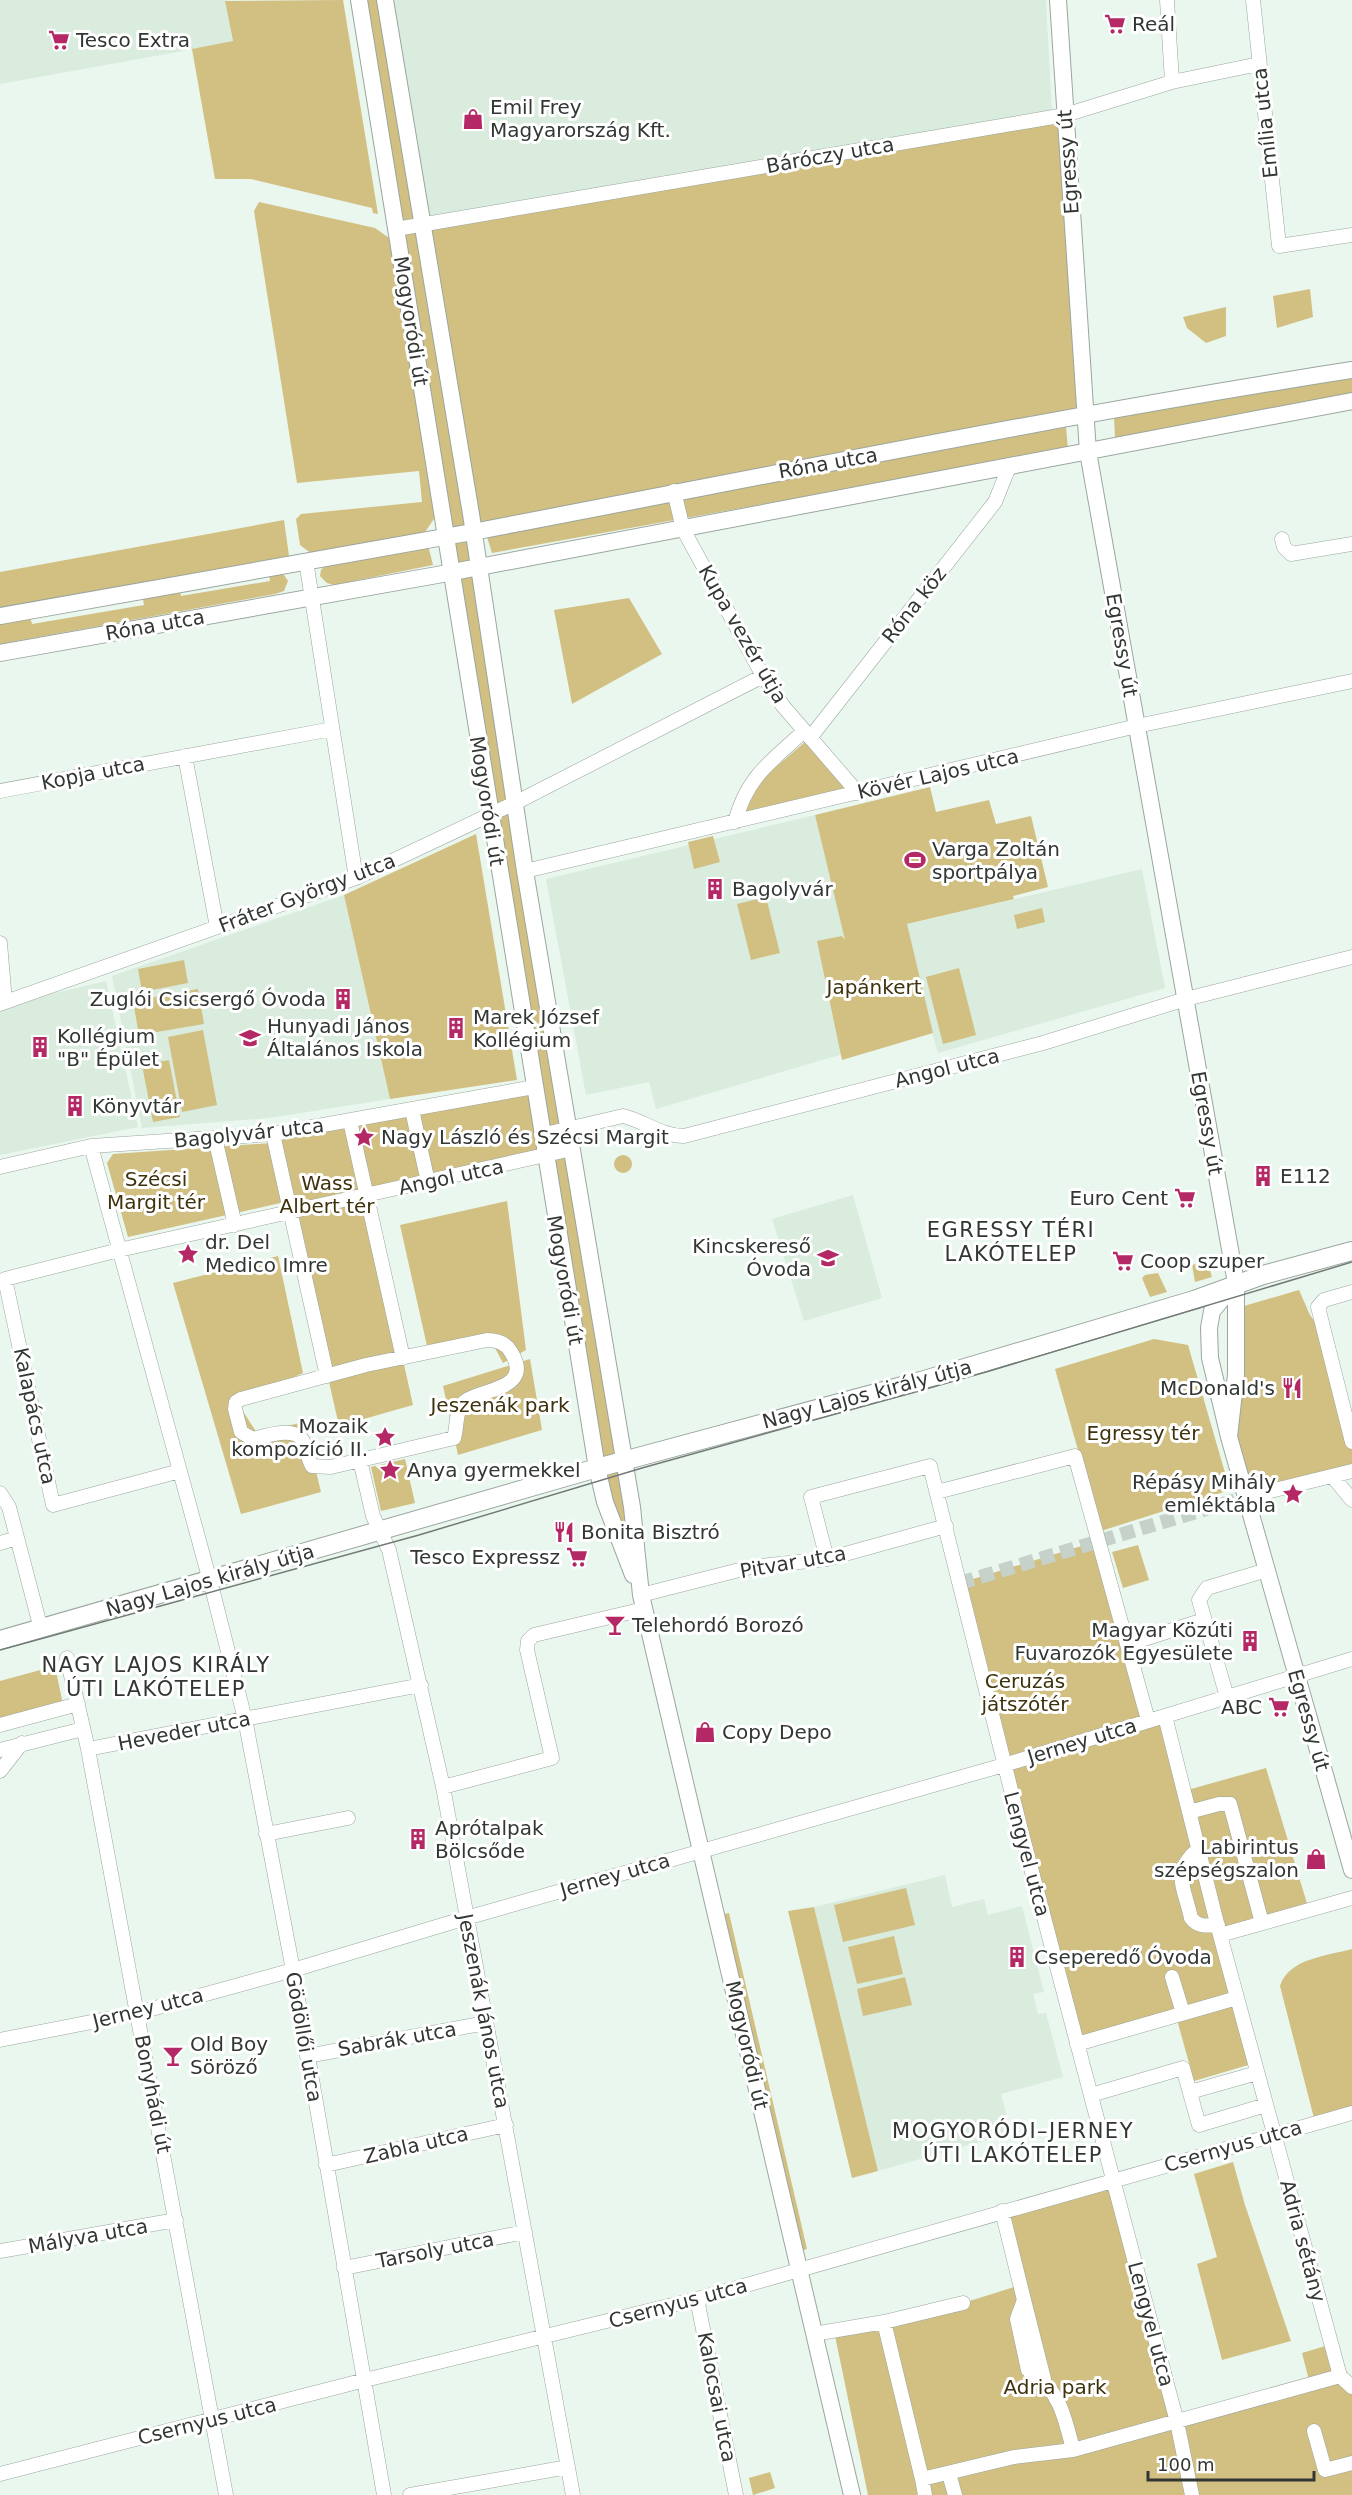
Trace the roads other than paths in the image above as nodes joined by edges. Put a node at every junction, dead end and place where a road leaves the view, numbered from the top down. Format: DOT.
graph roads {
  1 [pos="359,0"];
  2 [pos="385,0"];
  3 [pos="1058,0"];
  4 [pos="1167,0"];
  5 [pos="1253,0"];
  6 [pos="1259,64"];
  7 [pos="1172,82"];
  8 [pos="1065,115"];
  9 [pos="423,225"];
  10 [pos="396,229"];
  11 [pos="1352,235"];
  12 [pos="1352,369"];
  13 [pos="1352,401"];
  14 [pos="1085,416"];
  15 [pos="1088,452"];
  16 [pos="1009,467"];
  17 [pos="674,491"];
  18 [pos="683,529"];
  19 [pos="474,531"];
  20 [pos="446,537"];
  21 [pos="1282,539"];
  22 [pos="1352,544"];
  23 [pos="306,561"];
  24 [pos="479,565"];
  25 [pos="451,572"];
  26 [pos="310,598"];
  27 [pos="0,616"];
  28 [pos="0,653"];
  29 [pos="764,675"];
  30 [pos="1352,681"];
  31 [pos="1137,726"];
  32 [pos="332,729"];
  33 [pos="807,735"];
  34 [pos="185,756"];
  35 [pos="0,791"];
  36 [pos="858,793"];
  37 [pos="515,803"];
  38 [pos="489,815"];
  39 [pos="735,822"];
  40 [pos="525,871"];
  41 [pos="356,878"];
  42 [pos="217,927"];
  43 [pos="0,943"];
  44 [pos="1352,957"];
  45 [pos="1186,999"];
  46 [pos="2,1003"];
  47 [pos="534,1087"];
  48 [pos="412,1110"];
  49 [pos="350,1121"];
  50 [pos="569,1129"];
  51 [pos="273,1134"];
  52 [pos="541,1135"];
  53 [pos="215,1138"];
  54 [pos="91,1146"];
  55 [pos="572,1149"];
  56 [pos="544,1156"];
  57 [pos="0,1167"];
  58 [pos="428,1182"];
  59 [pos="367,1195"];
  60 [pos="291,1212"];
  61 [pos="235,1224"];
  62 [pos="119,1250"];
  63 [pos="1352,1251"];
  64 [pos="1236,1283"];
  65 [pos="1352,1292"];
  66 [pos="403,1358"];
  67 [pos="1236,1374"];
  68 [pos="327,1376"];
  69 [pos="1215,1380"];
  70 [pos="1229,1437"];
  71 [pos="1352,1443"];
  72 [pos="360,1460"];
  73 [pos="623,1461"];
  74 [pos="597,1468"];
  75 [pos="180,1471"];
  76 [pos="1352,1471"];
  77 [pos="1333,1477"];
  78 [pos="1352,1487"];
  79 [pos="937,1492"];
  80 [pos="0,1493"];
  81 [pos="1352,1495"];
  82 [pos="1246,1497"];
  83 [pos="1352,1500"];
  84 [pos="946,1526"];
  85 [pos="380,1531"];
  86 [pos="17,1538"];
  87 [pos="0,1543"];
  88 [pos="827,1559"];
  89 [pos="1267,1570"];
  90 [pos="210,1581"];
  91 [pos="642,1602"];
  92 [pos="1204,1620"];
  93 [pos="41,1629"];
  94 [pos="0,1640"];
  95 [pos="1128,1644"];
  96 [pos="67,1659"];
  97 [pos="1352,1659"];
  98 [pos="1297,1677"];
  99 [pos="422,1684"];
  100 [pos="1227,1697"];
  101 [pos="78,1704"];
  102 [pos="1165,1716"];
  103 [pos="245,1719"];
  104 [pos="1148,1720"];
  105 [pos="0,1725"];
  106 [pos="83,1729"];
  107 [pos="22,1743"];
  108 [pos="88,1749"];
  109 [pos="0,1750"];
  110 [pos="1004,1765"];
  111 [pos="0,1771"];
  112 [pos="443,1787"];
  113 [pos="1189,1812"];
  114 [pos="348,1818"];
  115 [pos="266,1834"];
  116 [pos="1198,1849"];
  117 [pos="701,1851"];
  118 [pos="1351,1866"];
  119 [pos="1352,1898"];
  120 [pos="466,1918"];
  121 [pos="1262,1923"];
  122 [pos="1219,1930"];
  123 [pos="293,1970"];
  124 [pos="1172,1977"];
  125 [pos="1237,1998"];
  126 [pos="137,2013"];
  127 [pos="1183,2013"];
  128 [pos="486,2023"];
  129 [pos="0,2040"];
  130 [pos="1077,2044"];
  131 [pos="308,2055"];
  132 [pos="1257,2073"];
  133 [pos="1190,2092"];
  134 [pos="1090,2095"];
  135 [pos="1266,2105"];
  136 [pos="1352,2113"];
  137 [pos="506,2124"];
  138 [pos="1274,2133"];
  139 [pos="326,2165"];
  140 [pos="1113,2180"];
  141 [pos="1002,2211"];
  142 [pos="176,2220"];
  143 [pos="525,2232"];
  144 [pos="0,2251"];
  145 [pos="344,2268"];
  146 [pos="800,2270"];
  147 [pos="697,2299"];
  148 [pos="963,2303"];
  149 [pos="884,2322"];
  150 [pos="814,2334"];
  151 [pos="544,2338"];
  152 [pos="1340,2376"];
  153 [pos="364,2380"];
  154 [pos="1352,2387"];
  155 [pos="212,2419"];
  156 [pos="1177,2422"];
  157 [pos="1314,2431"];
  158 [pos="1073,2450"];
  159 [pos="1352,2463"];
  160 [pos="568,2467"];
  161 [pos="0,2474"];
  162 [pos="949,2474"];
  163 [pos="922,2479"];
  164 [pos="226,2495"];
  165 [pos="384,2495"];
  166 [pos="410,2495"];
  167 [pos="573,2495"];
  168 [pos="736,2495"];
  169 [pos="852,2495"];
  170 [pos="926,2495"];
  171 [pos="955,2495"];
  172 [pos="1192,2495"];
  1 -- 10 [label="street, Mogyoródi út"];
  2 -- 9 [label="street, Mogyoródi út"];
  3 -- 8 [label="street, Egressy út"];
  4 -- 7 [label="street"];
  5 -- 6 [label="street, Emília utca"];
  6 -- 7 [label="street, Báróczy utca"];
  6 -- 11 [label="street, Emília utca"];
  7 -- 8 [label="street, Báróczy utca"];
  8 -- 9 [label="street, Báróczy utca"];
  8 -- 14 [label="street, Egressy út"];
  9 -- 10 [label="street, Báróczy utca"];
  9 -- 19 [label="street, Mogyoródi út"];
  10 -- 20 [label="street, Mogyoródi út"];
  12 -- 14 [label="street, Róna utca"];
  13 -- 15 [label="street, Róna utca"];
  14 -- 15 [label="street, Egressy út"];
  14 -- 17 [label="street, Róna utca"];
  15 -- 16 [label="street, Róna utca"];
  15 -- 31 [label="street, Egressy út"];
  16 -- 18 [label="street, Róna utca"];
  16 -- 33 [label="street, Róna köz"];
  17 -- 18 [label="street, Kupa vezér útja"];
  17 -- 19 [label="street, Róna utca"];
  18 -- 24 [label="street, Róna utca"];
  18 -- 29 [label="street, Kupa vezér útja"];
  19 -- 20 [label="street, Róna utca"];
  19 -- 24 [label="street, Mogyoródi út"];
  20 -- 23 [label="street, Róna utca"];
  20 -- 25 [label="street, Mogyoródi út"];
  21 -- 22 [label="street"];
  23 -- 26 [label="street"];
  23 -- 27 [label="street, Róna utca"];
  24 -- 25 [label="street, Róna utca"];
  24 -- 37 [label="street, Mogyoródi út"];
  25 -- 26 [label="street, Róna utca"];
  25 -- 38 [label="street, Mogyoródi út"];
  26 -- 28 [label="street, Róna utca"];
  26 -- 32 [label="street"];
  29 -- 33 [label="street, Kupa vezér útja"];
  29 -- 37 [label="street, Fráter György utca"];
  30 -- 31 [label="street, Kövér Lajos utca"];
  31 -- 36 [label="street, Kövér Lajos utca"];
  31 -- 45 [label="street, Egressy út"];
  32 -- 34 [label="street, Kopja utca"];
  32 -- 41 [label="street"];
  33 -- 36 [label="street, Kupa vezér útja"];
  33 -- 39 [label="street, Róna köz"];
  34 -- 35 [label="street, Kopja utca"];
  34 -- 42 [label="street"];
  36 -- 39 [label="street, Kövér Lajos utca"];
  37 -- 38 [label="street, Fráter György utca"];
  37 -- 40 [label="street, Mogyoródi út"];
  38 -- 41 [label="street, Fráter György utca"];
  38 -- 47 [label="street, Mogyoródi út"];
  39 -- 40 [label="street, Kövér Lajos utca"];
  40 -- 50 [label="street, Mogyoródi út"];
  41 -- 42 [label="street, Fráter György utca"];
  42 -- 46 [label="street, Fráter György utca"];
  43 -- 46 [label="street"];
  44 -- 45 [label="street, Angol utca"];
  45 -- 50 [label="street, Angol utca"];
  45 -- 64 [label="street, Egressy út"];
  47 -- 48 [label="street, Bagolyvár utca"];
  47 -- 52 [label="street, Mogyoródi út"];
  48 -- 49 [label="street, Bagolyvár utca"];
  48 -- 58 [label="street"];
  49 -- 51 [label="street, Bagolyvár utca"];
  49 -- 59 [label="street"];
  50 -- 52 [label="street, Angol utca"];
  50 -- 55 [label="street, Mogyoródi út"];
  51 -- 53 [label="street, Bagolyvár utca"];
  51 -- 60 [label="street"];
  52 -- 56 [label="street, Mogyoródi út"];
  53 -- 54 [label="street, Bagolyvár utca"];
  53 -- 61 [label="street"];
  54 -- 57 [label="street, Bagolyvár utca"];
  54 -- 62 [label="street"];
  55 -- 56 [label="street, Angol utca"];
  55 -- 73 [label="street, Mogyoródi út"];
  56 -- 58 [label="street, Angol utca"];
  56 -- 74 [label="street, Mogyoródi út"];
  58 -- 59 [label="street, Angol utca"];
  59 -- 60 [label="street, Angol utca"];
  59 -- 66 [label="street"];
  60 -- 61 [label="street, Angol utca"];
  60 -- 68 [label="street"];
  61 -- 62 [label="street, Angol utca"];
  62 -- 75 [label="street"];
  62 -- 75 [label="street, Kalapács utca"];
  63 -- 64 [label="main road, Nagy Lajos király útja"];
  64 -- 67 [label="street, Egressy út"];
  64 -- 69 [label="street, Egressy út"];
  64 -- 73 [label="main road, Nagy Lajos király útja"];
  65 -- 71 [label="street"];
  66 -- 68 [label="street"];
  66 -- 72 [label="street"];
  67 -- 69 [label="street"];
  67 -- 70 [label="street, Egressy út"];
  68 -- 72 [label="street"];
  69 -- 70 [label="street, Egressy út"];
  70 -- 82 [label="street, Egressy út"];
  72 -- 85 [label="street"];
  73 -- 74 [label="main road, Nagy Lajos király útja"];
  73 -- 91 [label="street, Mogyoródi út"];
  74 -- 85 [label="main road, Nagy Lajos király útja"];
  74 -- 91 [label="street, Mogyoródi út"];
  75 -- 90 [label="street"];
  76 -- 77 [label="street"];
  77 -- 82 [label="street"];
  77 -- 83 [label="street"];
  78 -- 81 [label="street"];
  79 -- 84 [label="street, Lengyel utca"];
  79 -- 88 [label="street"];
  79 -- 95 [label="street"];
  80 -- 86 [label="street"];
  82 -- 89 [label="street, Egressy út"];
  84 -- 88 [label="street, Pitvar utca"];
  84 -- 110 [label="street, Lengyel utca"];
  85 -- 90 [label="main road, Nagy Lajos király útja"];
  85 -- 99 [label="street, Jeszenák János utca"];
  86 -- 87 [label="street"];
  86 -- 93 [label="street"];
  88 -- 91 [label="street, Pitvar utca"];
  89 -- 92 [label="street"];
  89 -- 98 [label="street, Egressy út"];
  90 -- 93 [label="main road, Nagy Lajos király útja"];
  90 -- 103 [label="street, Gödöllői utca"];
  91 -- 112 [label="street, Pitvar utca"];
  91 -- 117 [label="street, Mogyoródi út"];
  92 -- 95 [label="street"];
  92 -- 100 [label="street"];
  93 -- 94 [label="main road, Nagy Lajos király útja"];
  95 -- 104 [label="street"];
  96 -- 101 [label="street, Bonyhádi út"];
  97 -- 98 [label="street, Jerney utca"];
  98 -- 100 [label="street, Jerney utca"];
  98 -- 118 [label="street, Egressy út"];
  99 -- 103 [label="street, Heveder utca"];
  99 -- 112 [label="street, Jeszenák János utca"];
  100 -- 102 [label="street, Jerney utca"];
  101 -- 105 [label="street"];
  101 -- 106 [label="street, Bonyhádi út"];
  102 -- 104 [label="street, Jerney utca"];
  102 -- 113 [label="street, Adria sétány"];
  103 -- 108 [label="street, Heveder utca"];
  103 -- 115 [label="street, Gödöllői utca"];
  104 -- 110 [label="street, Jerney utca"];
  106 -- 107 [label="street"];
  106 -- 108 [label="street, Bonyhádi út"];
  107 -- 109 [label="street"];
  107 -- 111 [label="street"];
  108 -- 126 [label="street, Bonyhádi út"];
  110 -- 117 [label="street, Jerney utca"];
  110 -- 130 [label="street, Lengyel utca"];
  112 -- 120 [label="street, Jeszenák János utca"];
  113 -- 116 [label="street, Adria sétány"];
  113 -- 121 [label="street"];
  114 -- 115 [label="street"];
  115 -- 123 [label="street, Gödöllői utca"];
  116 -- 122 [label="street, Adria sétány"];
  116 -- 122 [label="street"];
  117 -- 120 [label="street, Jerney utca"];
  117 -- 146 [label="street, Mogyoródi út"];
  119 -- 121 [label="street"];
  120 -- 123 [label="street, Jerney utca"];
  120 -- 128 [label="street, Jeszenák János utca"];
  121 -- 122 [label="street"];
  122 -- 125 [label="street, Adria sétány"];
  123 -- 126 [label="street, Jerney utca"];
  123 -- 131 [label="street, Gödöllői utca"];
  124 -- 127 [label="street"];
  125 -- 127 [label="street"];
  125 -- 132 [label="street, Adria sétány"];
  126 -- 129 [label="street, Jerney utca"];
  126 -- 142 [label="street, Bonyhádi út"];
  127 -- 130 [label="street"];
  128 -- 131 [label="street, Sabrák utca"];
  128 -- 137 [label="street, Jeszenák János utca"];
  130 -- 134 [label="street, Lengyel utca"];
  131 -- 139 [label="street, Gödöllői utca"];
  132 -- 133 [label="street"];
  132 -- 135 [label="street, Adria sétány"];
  133 -- 134 [label="street"];
  133 -- 135 [label="street"];
  134 -- 140 [label="street, Lengyel utca"];
  135 -- 138 [label="street, Adria sétány"];
  136 -- 138 [label="street, Csernyus utca"];
  137 -- 139 [label="street, Zabla utca"];
  137 -- 143 [label="street, Jeszenák János utca"];
  138 -- 140 [label="street, Csernyus utca"];
  138 -- 152 [label="street, Adria sétány"];
  139 -- 145 [label="street, Gödöllői utca"];
  140 -- 141 [label="street, Csernyus utca"];
  140 -- 156 [label="street, Lengyel utca"];
  141 -- 146 [label="street, Csernyus utca"];
  141 -- 158 [label="street"];
  142 -- 144 [label="street, Mályva utca"];
  142 -- 155 [label="street, Bonyhádi út"];
  143 -- 145 [label="street, Tarsoly utca"];
  143 -- 151 [label="street, Jeszenák János utca"];
  145 -- 153 [label="street, Gödöllői utca"];
  146 -- 147 [label="street, Csernyus utca"];
  146 -- 150 [label="street, Mogyoródi út"];
  147 -- 151 [label="street, Csernyus utca"];
  147 -- 168 [label="street, Kalocsai utca"];
  148 -- 149 [label="street"];
  149 -- 150 [label="street"];
  149 -- 163 [label="street"];
  150 -- 169 [label="street, Mogyoródi út"];
  151 -- 153 [label="street, Csernyus utca"];
  151 -- 160 [label="street, Jeszenák János utca"];
  152 -- 154 [label="street"];
  152 -- 156 [label="street"];
  153 -- 155 [label="street, Csernyus utca"];
  153 -- 165 [label="street, Gödöllői utca"];
  155 -- 161 [label="street, Csernyus utca"];
  155 -- 164 [label="street, Bonyhádi út"];
  156 -- 158 [label="street"];
  156 -- 172 [label="street, Lengyel utca"];
  157 -- 159 [label="street"];
  158 -- 162 [label="street"];
  160 -- 166 [label="street"];
  160 -- 167 [label="street, Jeszenák János utca"];
  162 -- 163 [label="street"];
  162 -- 171 [label="street"];
  163 -- 170 [label="street"];
}
